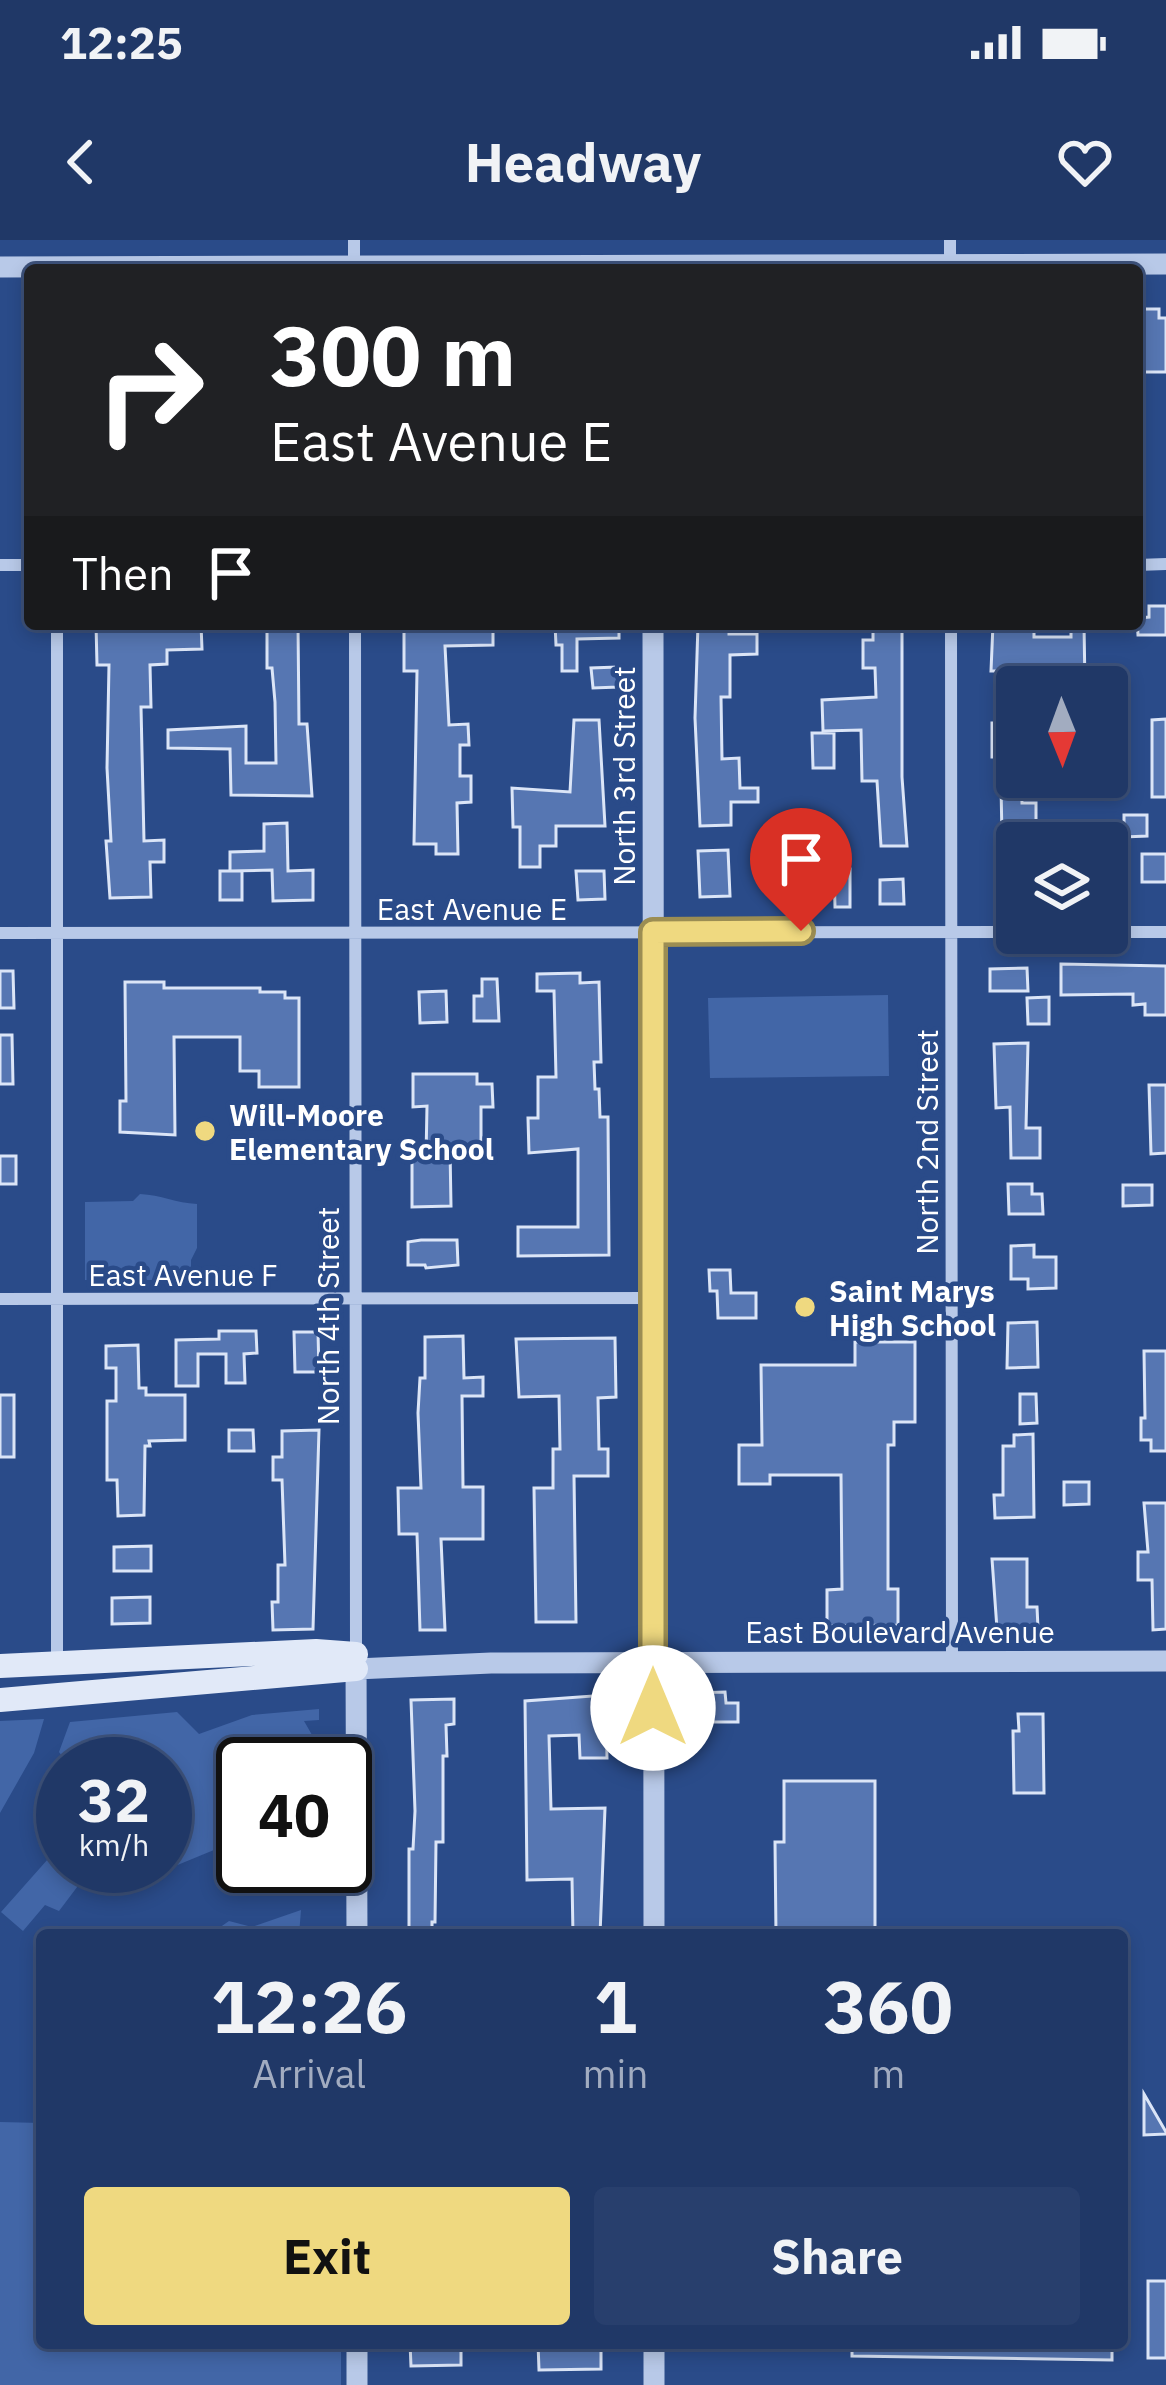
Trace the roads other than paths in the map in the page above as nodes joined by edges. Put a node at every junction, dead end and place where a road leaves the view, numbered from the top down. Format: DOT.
graph roads {
  1 [pos="57,630"];
  2 [pos="355,630"];
  3 [pos="653,630"];
  4 [pos="951,630"];
  5 [pos="355,932"];
  6 [pos="653,932"];
  7 [pos="950,932"];
  8 [pos="996,932"];
  9 [pos="1128,932"];
  10 [pos="1166,932"];
  11 [pos="0,933"];
  12 [pos="57,934"];
  13 [pos="57,1298"];
  14 [pos="358,1298"];
  15 [pos="653,1298"];
  16 [pos="0,1299"];
  17 [pos="952,1661"];
  18 [pos="1166,1661"];
  19 [pos="356,1662"];
  20 [pos="653,1663"];
  21 [pos="57,1664"];
  22 [pos="0,1666"];
  23 [pos="0,1700"];
  24 [pos="357,1929"];
  25 [pos="654,1929"];
  26 [pos="357,2349"];
  27 [pos="654,2349"];
  28 [pos="357,2385"];
  29 [pos="654,2385"];
  1 -- 12 [label="street"];
  2 -- 5 [label="street, North 4th Street"];
  3 -- 6 [label="street, North 3rd Street"];
  4 -- 7 [label="street, North 2nd Street"];
  5 -- 6 [label="street, East Avenue E"];
  5 -- 12 [label="street, East Avenue E"];
  5 -- 14 [label="street, North 4th Street"];
  6 -- 7 [label="street, East Avenue E"];
  6 -- 15 [label="street, North 3rd Street"];
  7 -- 8 [label="street, East Avenue E"];
  7 -- 17 [label="street, North 2nd Street"];
  9 -- 10 [label="street"];
  11 -- 12 [label="street, East Avenue E"];
  12 -- 13 [label="street"];
  13 -- 14 [label="street, East Avenue F"];
  13 -- 16 [label="street, East Avenue F"];
  13 -- 21 [label="street"];
  14 -- 15 [label="street, East Avenue F"];
  14 -- 19 [label="street, North 4th Street"];
  15 -- 20 [label="street, North 3rd Street"];
  17 -- 18 [label="street, East Boulevard Avenue"];
  17 -- 20 [label="street, East Boulevard Avenue"];
  19 -- 20 [label="street, East Boulevard Avenue"];
  19 -- 21 [label="main road, East Boulevard Avenue"];
  19 -- 23 [label="main road, East Boulevard Avenue"];
  19 -- 24 [label="street, North 4th Street"];
  20 -- 25 [label="street, North 3rd Street"];
  21 -- 22 [label="main road, East Boulevard Avenue"];
  26 -- 28 [label="street"];
  27 -- 29 [label="street"];
}
